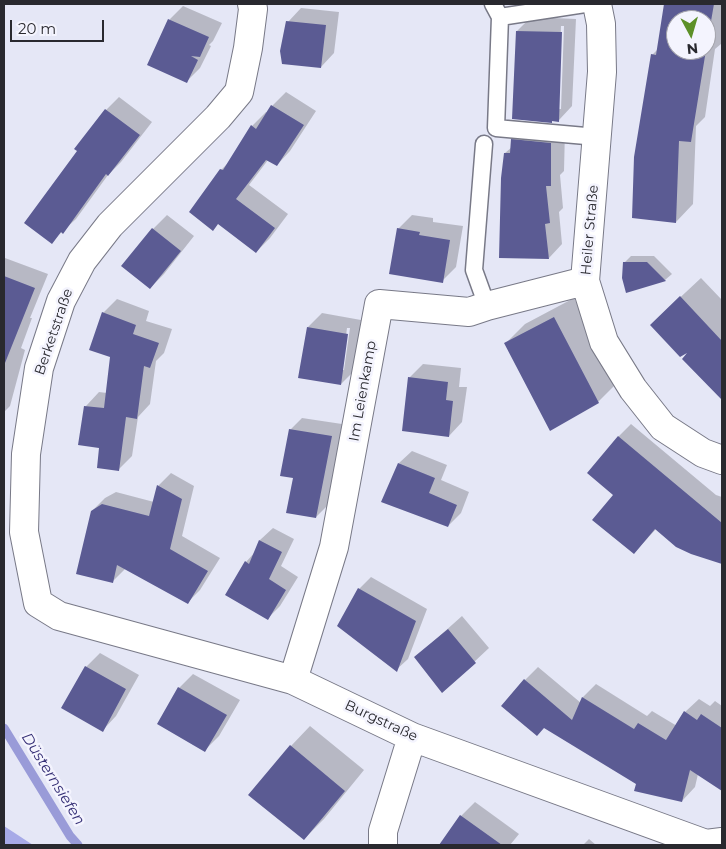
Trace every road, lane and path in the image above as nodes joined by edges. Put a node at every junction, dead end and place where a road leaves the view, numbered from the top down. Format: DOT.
graph roads {
  1 [pos="252,4"];
  2 [pos="585,4"];
  3 [pos="597,4"];
  4 [pos="496,10"];
  5 [pos="597,137"];
  6 [pos="484,144"];
  7 [pos="585,281"];
  8 [pos="487,306"];
  9 [pos="722,460"];
  10 [pos="38,603"];
  11 [pos="293,680"];
  12 [pos="412,737"];
  13 [pos="722,842"];
  14 [pos="383,845"];
  1 -- 10 [label="street, Berketstraße"];
  2 -- 4 [label="lane"];
  3 -- 5 [label="street, Heiler Straße"];
  4 -- 5 [label="lane"];
  5 -- 7 [label="street, Heiler Straße"];
  6 -- 8 [label="lane"];
  7 -- 8 [label="street, Im Leienkamp"];
  7 -- 9 [label="street, Heiler Straße"];
  8 -- 11 [label="street, Im Leienkamp"];
  10 -- 11 [label="street, Burgstraße"];
  11 -- 12 [label="street, Burgstraße"];
  12 -- 13 [label="street, Burgstraße"];
  12 -- 14 [label="street"];
}
